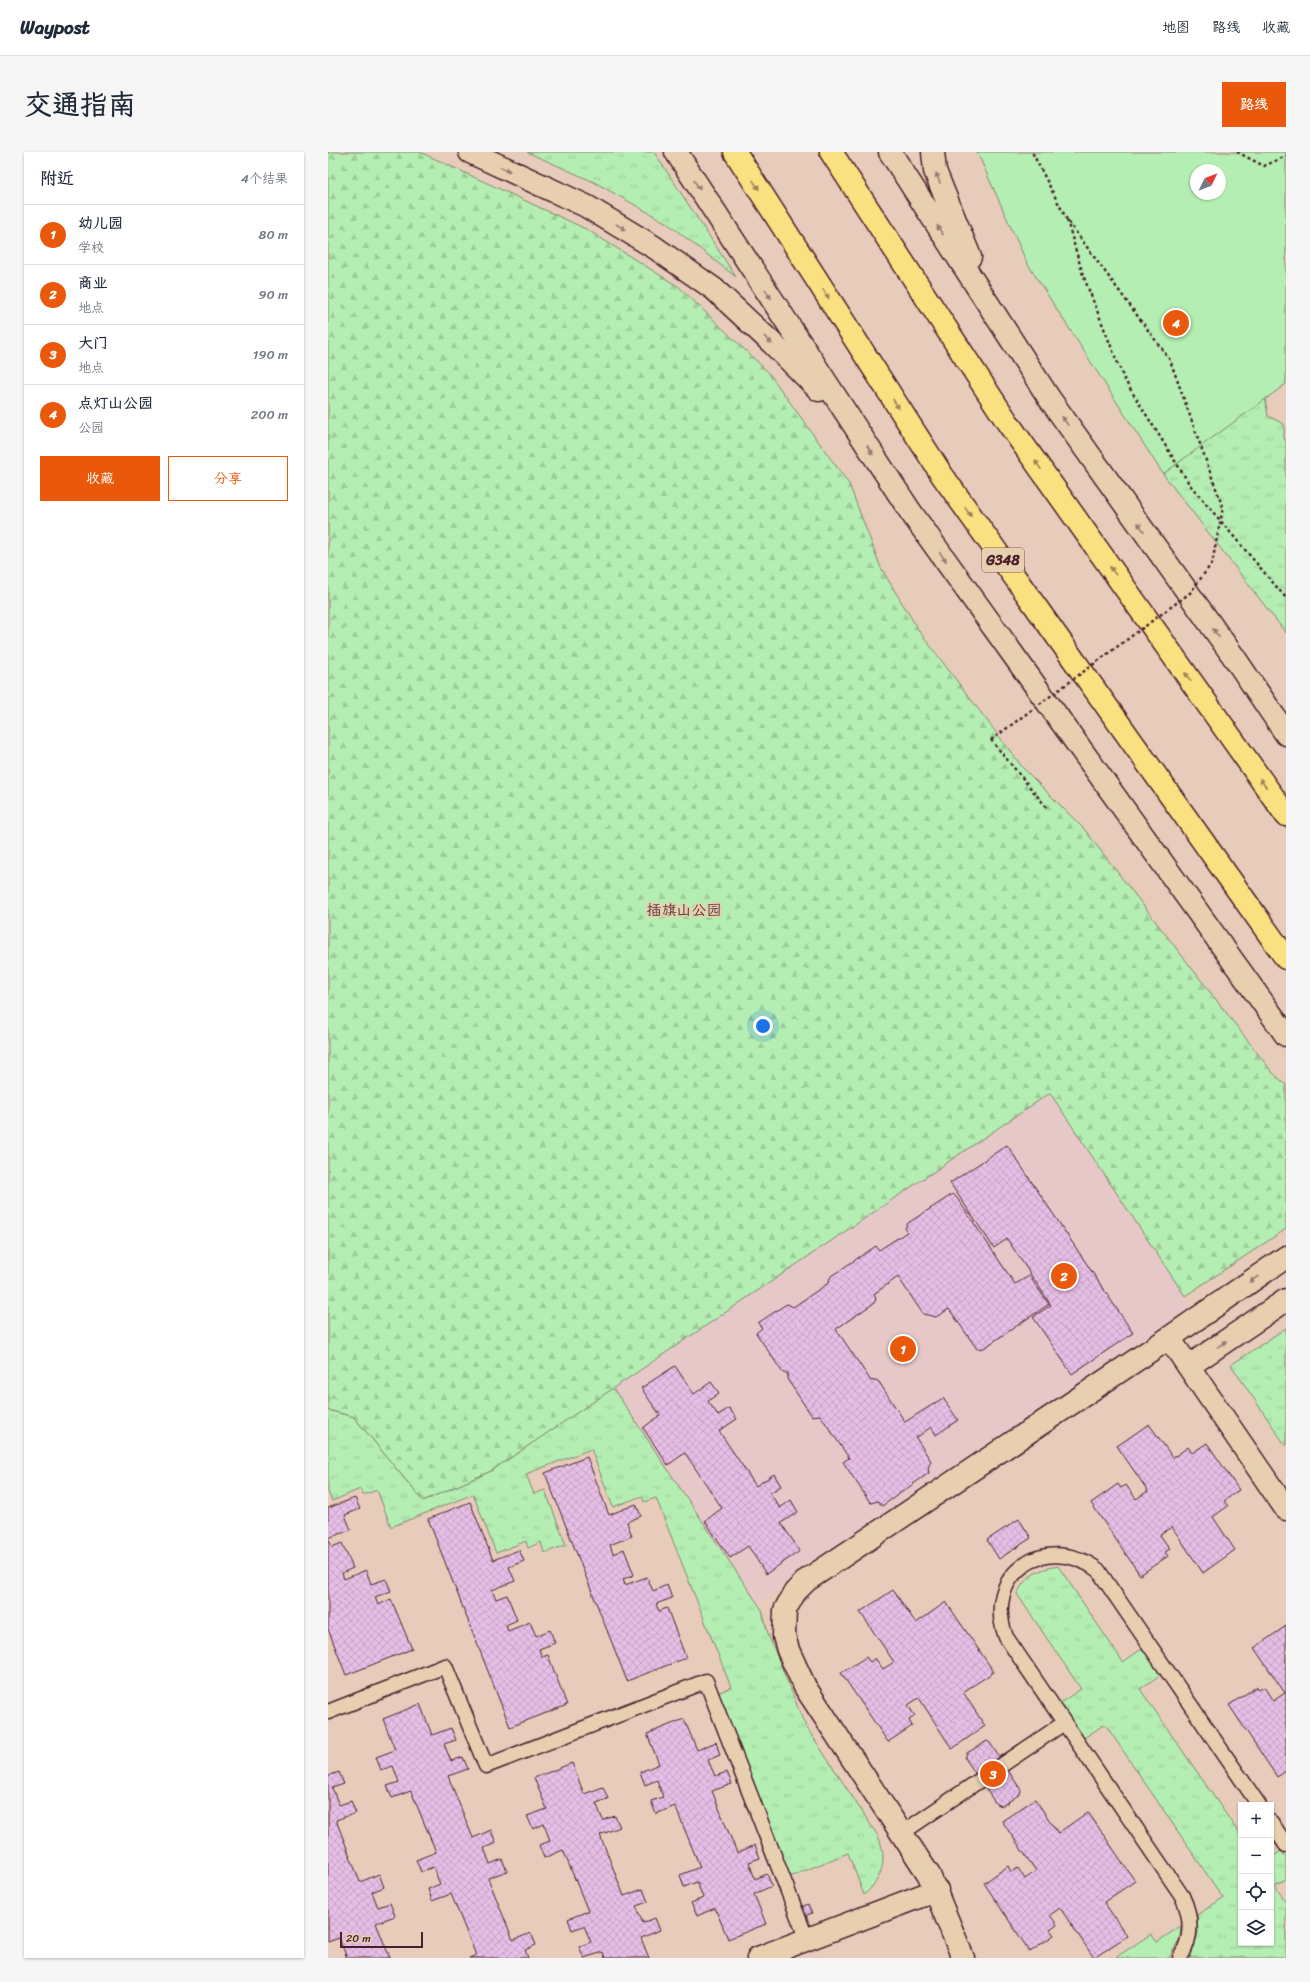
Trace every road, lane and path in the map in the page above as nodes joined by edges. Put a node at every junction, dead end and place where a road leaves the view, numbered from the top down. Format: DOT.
graph roads {
  1 [pos="470,152"];
  2 [pos="676,152"];
  3 [pos="735,152"];
  4 [pos="831,152"];
  5 [pos="890,152"];
  6 [pos="933,152"];
  7 [pos="1032,152"];
  8 [pos="1237,152"];
  9 [pos="1286,156"];
  10 [pos="1067,220"];
  11 [pos="989,305"];
  12 [pos="853,424"];
  13 [pos="1286,598"];
  14 [pos="1236,660"];
  15 [pos="1286,734"];
  16 [pos="1286,748"];
  17 [pos="1048,809"];
  18 [pos="1286,815"];
  19 [pos="1286,958"];
  20 [pos="1286,1035"];
  21 [pos="1286,1257"];
  22 [pos="1286,1300"];
  23 [pos="1170,1338"];
  24 [pos="1189,1366"];
  25 [pos="1286,1509"];
  26 [pos="328,1712"];
  27 [pos="1064,1723"];
  28 [pos="1257,1802"];
  29 [pos="1274,1827"];
  30 [pos="902,1833"];
  31 [pos="1286,1845"];
  32 [pos="937,1890"];
  33 [pos="807,1940"];
  34 [pos="758,1958"];
  35 [pos="964,1958"];
  36 [pos="1180,1958"];
  1 -- 12 [label="street, one-way"];
  2 -- 12 [label="street, one-way"];
  3 -- 19 [label="highway, G348, one-way"];
  18 -- 4 [label="highway, one-way"];
  11 -- 5 [label="street, one-way"];
  11 -- 6 [label="street, one-way"];
  7 -- 10 [label="path, bridge"];
  8 -- 9 [label="path"];
  10 -- 13 [label="path"];
  10 -- 17 [label="path, bridge"];
  14 -- 11 [label="street, one-way"];
  12 -- 20 [label="street, one-way"];
  14 -- 15 [label="street"];
  14 -- 16 [label="street"];
  21 -- 23 [label="street, one-way"];
  24 -- 22 [label="street, one-way"];
  23 -- 24 [label="street"];
  23 -- 30 [label="street"];
  24 -- 25 [label="street"];
  26 -- 33 [label="lane"];
  27 -- 28 [label="lane"];
  27 -- 30 [label="lane"];
  27 -- 36 [label="lane"];
  29 -- 31 [label="lane"];
  30 -- 32 [label="street"];
  32 -- 33 [label="street"];
  32 -- 35 [label="street"];
  33 -- 34 [label="street"];
}
